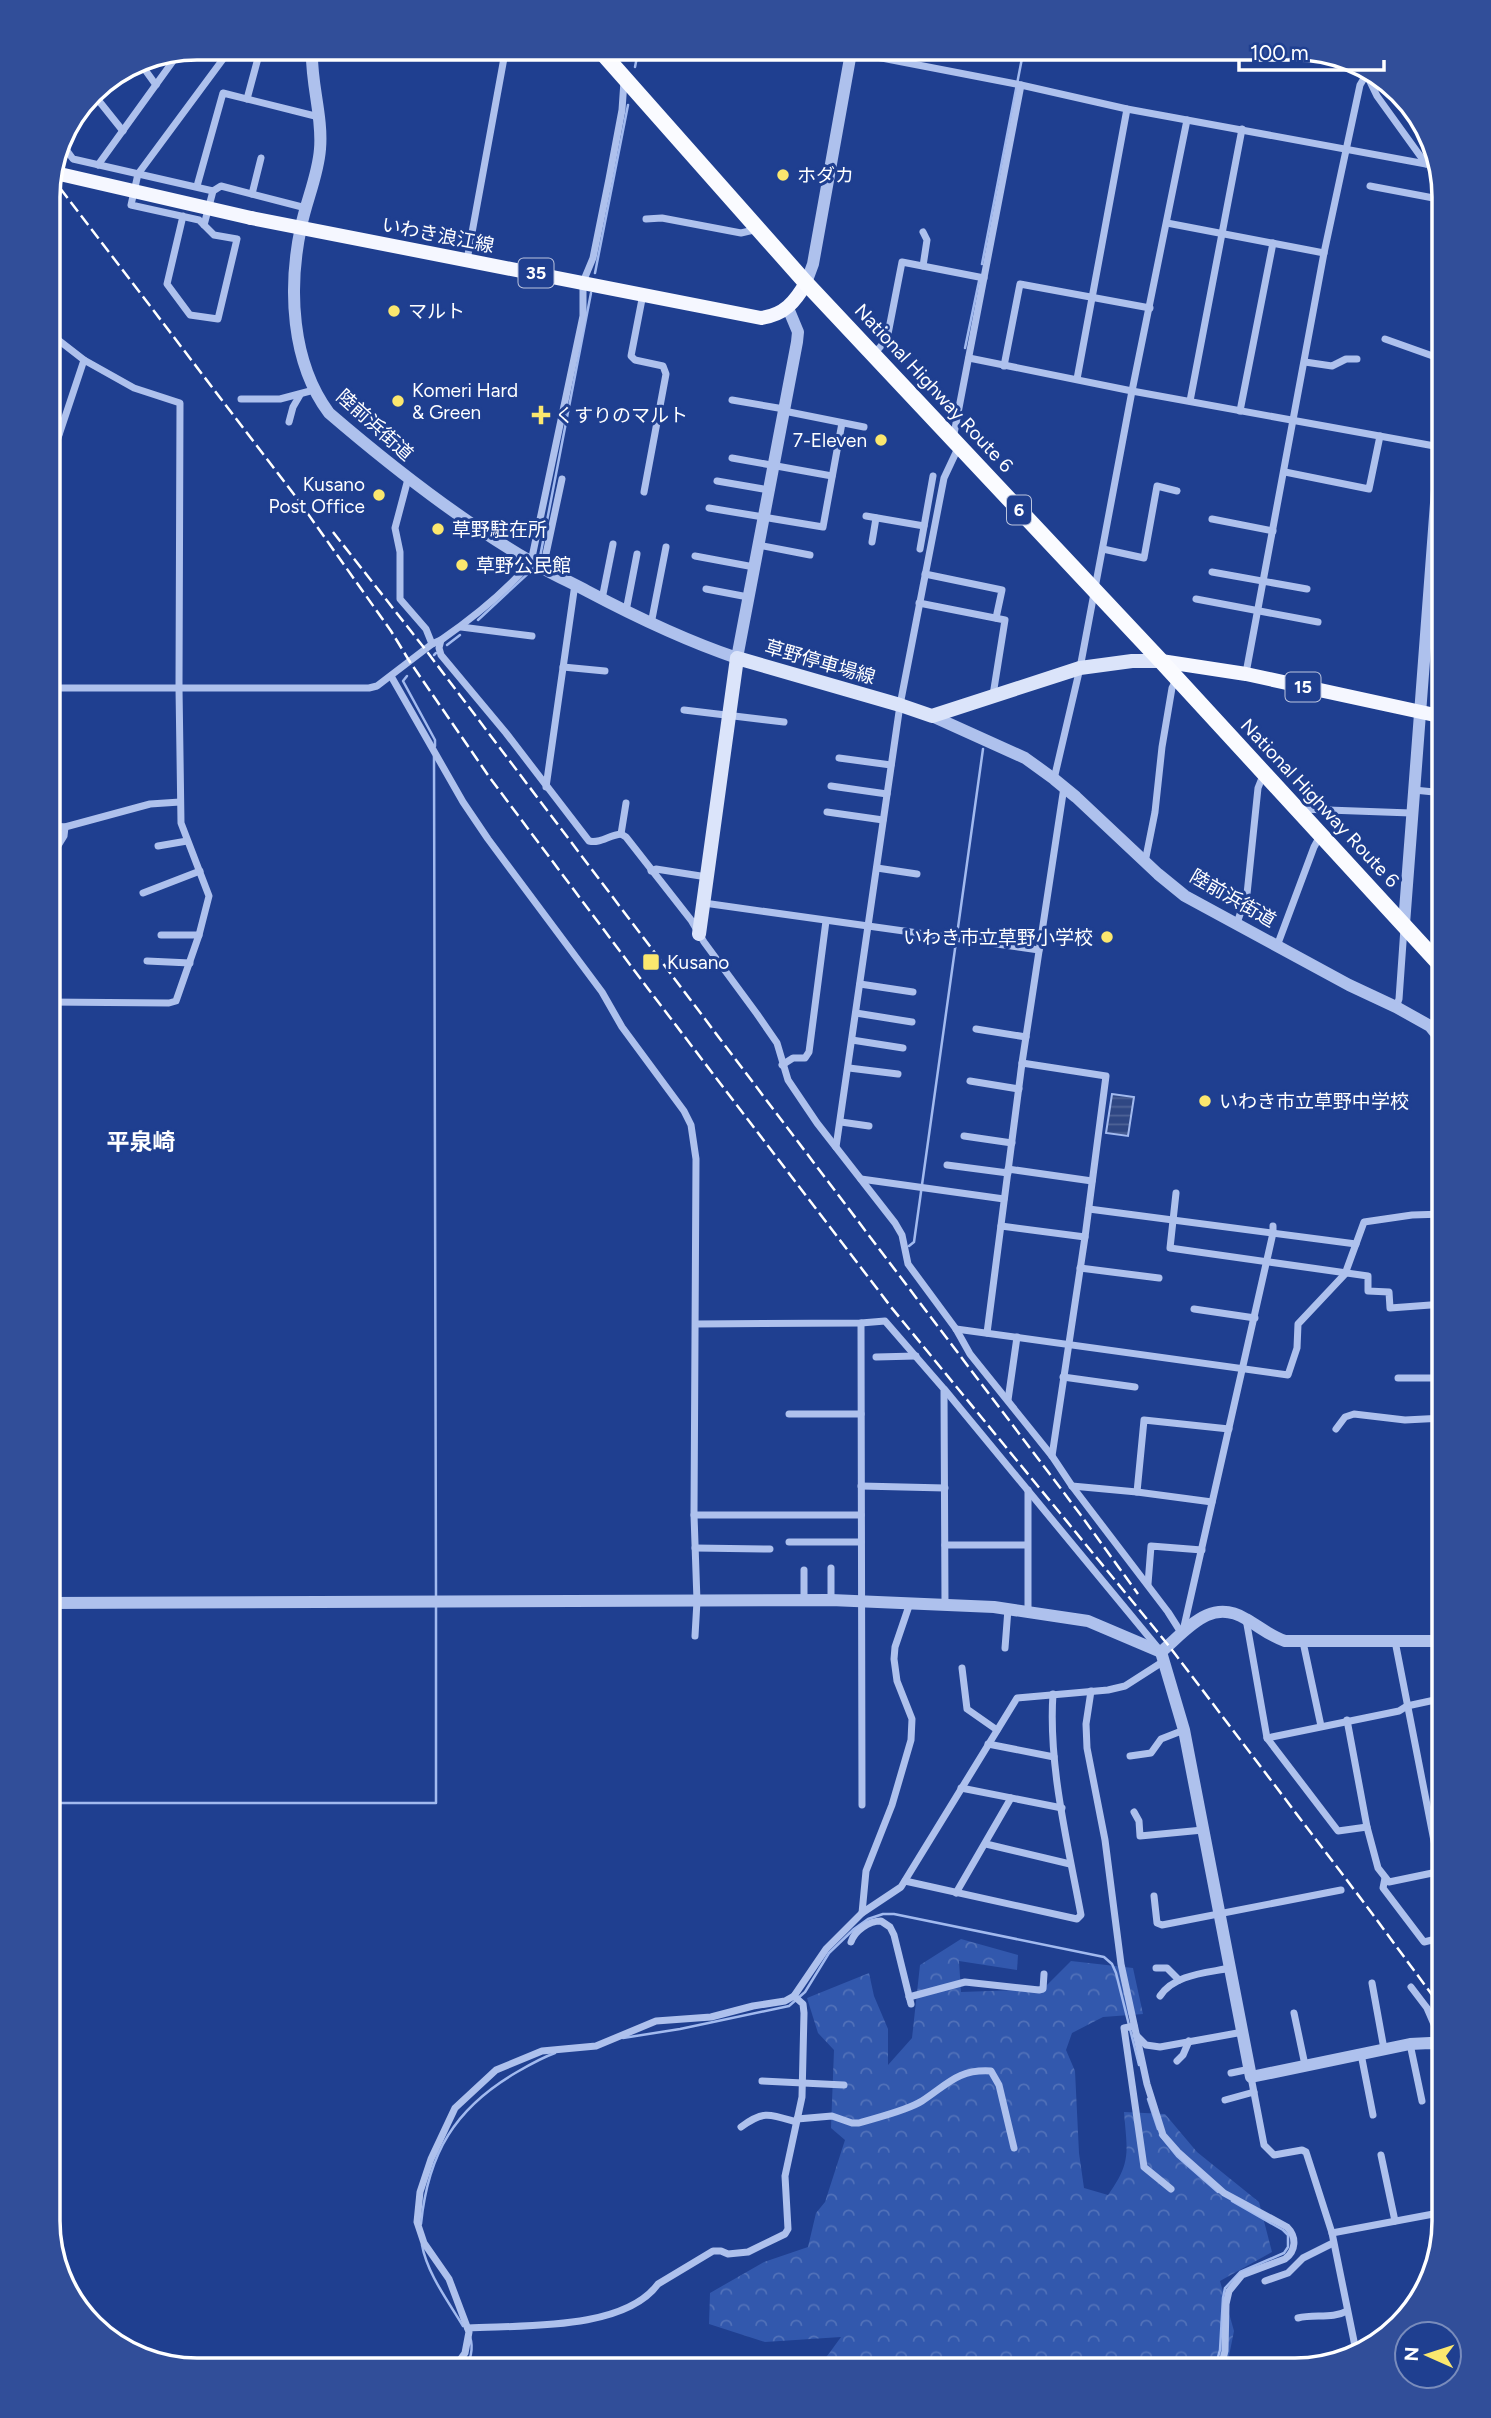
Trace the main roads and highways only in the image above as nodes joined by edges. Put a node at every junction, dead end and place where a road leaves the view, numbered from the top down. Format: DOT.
graph roads {
  1 [pos="608,60"];
  2 [pos="62,174"];
  3 [pos="806,283"];
  4 [pos="1161,662"];
  5 [pos="1432,716"];
  6 [pos="699,934"];
  7 [pos="1432,956"];
  1 -- 3 [label="highway, National Highway Route 6 / 6"];
  2 -- 3 [label="main road, いわき浪江線 / 35, bridge"];
  3 -- 4 [label="highway, National Highway Route 6 / 6"];
  4 -- 5 [label="main road, 15"];
  4 -- 6 [label="main road, 草野停車場線"];
  4 -- 7 [label="highway, National Highway Route 6 / 6"];
}
